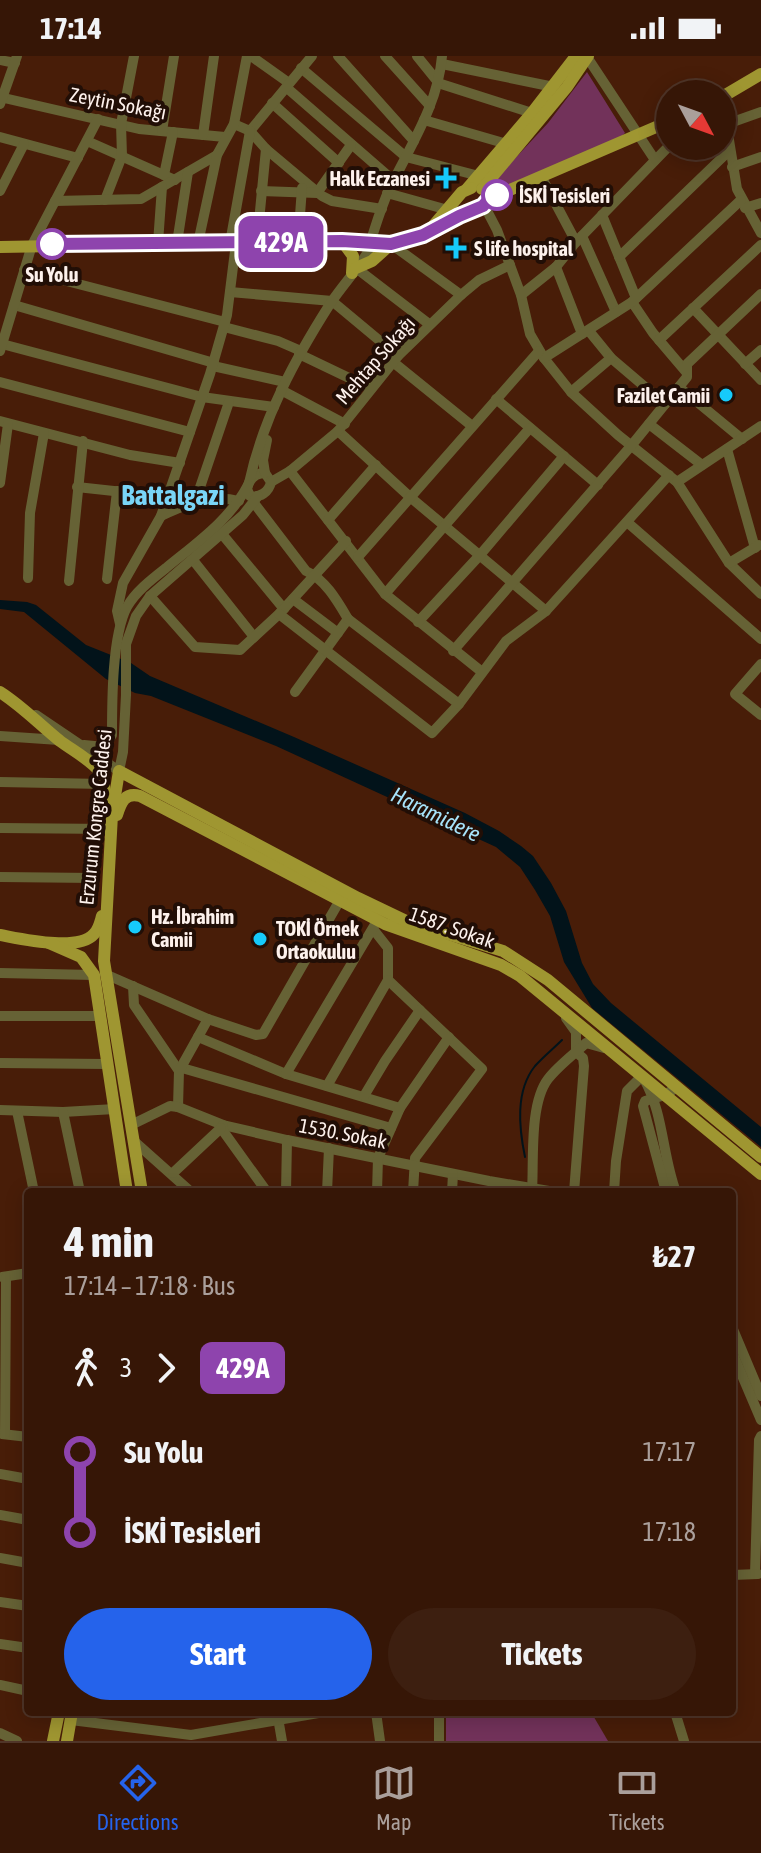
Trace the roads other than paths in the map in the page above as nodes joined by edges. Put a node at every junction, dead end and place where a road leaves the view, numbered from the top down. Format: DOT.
graph roads {
  1 [pos="134,56"];
  2 [pos="174,56"];
  3 [pos="214,56"];
  4 [pos="249,56"];
  5 [pos="312,56"];
  6 [pos="338,56"];
  7 [pos="385,56"];
  8 [pos="417,56"];
  9 [pos="583,56"];
  10 [pos="0,60"];
  11 [pos="16,60"];
  12 [pos="442,60"];
  13 [pos="301,68"];
  14 [pos="761,74"];
  15 [pos="438,83"];
  16 [pos="288,86"];
  17 [pos="554,87"];
  18 [pos="736,89"];
  19 [pos="1,102"];
  20 [pos="272,103"];
  21 [pos="430,106"];
  22 [pos="761,112"];
  23 [pos="532,113"];
  24 [pos="98,119"];
  25 [pos="424,120"];
  26 [pos="736,121"];
  27 [pos="121,124"];
  28 [pos="234,124"];
  29 [pos="656,127"];
  30 [pos="250,131"];
  31 [pos="167,132"];
  32 [pos="203,135"];
  33 [pos="637,135"];
  34 [pos="0,137"];
  35 [pos="225,137"];
  36 [pos="87,141"];
  37 [pos="414,141"];
  38 [pos="24,144"];
  39 [pos="507,144"];
  40 [pos="351,145"];
  41 [pos="266,149"];
  42 [pos="217,155"];
  43 [pos="122,156"];
  44 [pos="406,157"];
  45 [pos="761,157"];
  46 [pos="78,158"];
  47 [pos="655,160"];
  48 [pos="720,160"];
  49 [pos="731,160"];
  50 [pos="339,163"];
  51 [pos="732,167"];
  52 [pos="188,172"];
  53 [pos="170,177"];
  54 [pos="542,178"];
  55 [pos="394,181"];
  56 [pos="162,187"];
  57 [pos="302,187"];
  58 [pos="0,191"];
  59 [pos="261,191"];
  60 [pos="483,192"];
  61 [pos="317,193"];
  62 [pos="387,193"];
  63 [pos="105,200"];
  64 [pos="55,201"];
  65 [pos="761,203"];
  66 [pos="743,204"];
  67 [pos="452,206"];
  68 [pos="382,209"];
  69 [pos="467,212"];
  70 [pos="602,215"];
  71 [pos="761,233"];
  72 [pos="423,235"];
  73 [pos="579,239"];
  74 [pos="342,241"];
  75 [pos="257,242"];
  76 [pos="298,242"];
  77 [pos="158,243"];
  78 [pos="177,243"];
  79 [pos="198,243"];
  80 [pos="233,243"];
  81 [pos="370,243"];
  82 [pos="391,244"];
  83 [pos="32,245"];
  84 [pos="761,245"];
  85 [pos="0,247"];
  86 [pos="619,257"];
  87 [pos="510,265"];
  88 [pos="556,267"];
  89 [pos="24,270"];
  90 [pos="354,271"];
  91 [pos="230,292"];
  92 [pos="761,294"];
  93 [pos="461,295"];
  94 [pos="521,295"];
  95 [pos="634,300"];
  96 [pos="332,301"];
  97 [pos="14,305"];
  98 [pos="693,308"];
  99 [pos="616,312"];
  100 [pos="225,324"];
  101 [pos="429,324"];
  102 [pos="586,332"];
  103 [pos="717,335"];
  104 [pos="659,340"];
  105 [pos="2,341"];
  106 [pos="761,350"];
  107 [pos="300,353"];
  108 [pos="541,355"];
  109 [pos="611,358"];
  110 [pos="395,359"];
  111 [pos="213,364"];
  112 [pos="745,364"];
  113 [pos="687,373"];
  114 [pos="761,380"];
  115 [pos="0,382"];
  116 [pos="283,386"];
  117 [pos="679,387"];
  118 [pos="370,388"];
  119 [pos="571,392"];
  120 [pos="202,397"];
  121 [pos="496,399"];
  122 [pos="229,402"];
  123 [pos="665,404"];
  124 [pos="274,407"];
  125 [pos="4,422"];
  126 [pos="649,424"];
  127 [pos="472,426"];
  128 [pos="761,426"];
  129 [pos="341,428"];
  130 [pos="530,428"];
  131 [pos="190,432"];
  132 [pos="44,433"];
  133 [pos="742,439"];
  134 [pos="83,441"];
  135 [pos="631,446"];
  136 [pos="727,449"];
  137 [pos="564,456"];
  138 [pos="180,463"];
  139 [pos="376,465"];
  140 [pos="702,465"];
  141 [pos="290,471"];
  142 [pos="268,478"];
  143 [pos="673,479"];
  144 [pos="0,483"];
  145 [pos="248,484"];
  146 [pos="598,485"];
  147 [pos="77,487"];
  148 [pos="117,491"];
  149 [pos="169,497"];
  150 [pos="410,497"];
  151 [pos="256,500"];
  152 [pos="239,501"];
  153 [pos="195,502"];
  154 [pos="161,516"];
  155 [pos="328,520"];
  156 [pos="627,522"];
  157 [pos="445,526"];
  158 [pos="222,534"];
  159 [pos="346,541"];
  160 [pos="758,546"];
  161 [pos="480,555"];
  162 [pos="358,557"];
  163 [pos="193,560"];
  164 [pos="729,563"];
  165 [pos="315,575"];
  166 [pos="28,578"];
  167 [pos="107,579"];
  168 [pos="69,581"];
  169 [pos="513,583"];
  170 [pos="385,594"];
  171 [pos="761,594"];
  172 [pos="150,596"];
  173 [pos="293,599"];
  174 [pos="282,611"];
  175 [pos="546,611"];
  176 [pos="348,619"];
  177 [pos="418,622"];
  178 [pos="120,624"];
  179 [pos="338,633"];
  180 [pos="254,637"];
  181 [pos="761,639"];
  182 [pos="327,648"];
  183 [pos="453,651"];
  184 [pos="761,664"];
  185 [pos="482,672"];
  186 [pos="0,692"];
  187 [pos="295,692"];
  188 [pos="459,704"];
  189 [pos="25,708"];
  190 [pos="761,715"];
  191 [pos="0,736"];
  192 [pos="59,740"];
  193 [pos="76,744"];
  194 [pos="119,771"];
  195 [pos="0,782"];
  196 [pos="104,784"];
  197 [pos="112,824"];
  198 [pos="0,828"];
  199 [pos="0,877"];
  200 [pos="95,878"];
  201 [pos="340,900"];
  202 [pos="106,902"];
  203 [pos="375,925"];
  204 [pos="0,935"];
  205 [pos="49,943"];
  206 [pos="0,973"];
  207 [pos="100,974"];
  208 [pos="388,980"];
  209 [pos="133,986"];
  210 [pos="556,1004"];
  211 [pos="420,1010"];
  212 [pos="0,1016"];
  213 [pos="99,1016"];
  214 [pos="208,1019"];
  215 [pos="198,1037"];
  216 [pos="449,1037"];
  217 [pos="576,1052"];
  218 [pos="613,1052"];
  219 [pos="644,1060"];
  220 [pos="0,1063"];
  221 [pos="107,1064"];
  222 [pos="181,1070"];
  223 [pos="286,1074"];
  224 [pos="642,1076"];
  225 [pos="327,1086"];
  226 [pos="677,1087"];
  227 [pos="364,1096"];
  228 [pos="659,1096"];
  229 [pos="178,1107"];
  230 [pos="400,1108"];
  231 [pos="115,1109"];
  232 [pos="0,1110"];
  233 [pos="17,1111"];
  234 [pos="63,1112"];
  235 [pos="131,1125"];
  236 [pos="222,1126"];
  237 [pos="391,1128"];
  238 [pos="287,1140"];
  239 [pos="135,1142"];
  240 [pos="329,1148"];
  241 [pos="761,1157"];
  242 [pos="378,1158"];
  243 [pos="414,1165"];
  244 [pos="173,1173"];
  245 [pos="453,1174"];
  246 [pos="761,1174"];
  247 [pos="488,1187"];
  248 [pos="33,1188"];
  249 [pos="79,1188"];
  250 [pos="126,1188"];
  251 [pos="141,1188"];
  252 [pos="187,1188"];
  253 [pos="264,1188"];
  254 [pos="286,1188"];
  255 [pos="327,1188"];
  256 [pos="377,1188"];
  257 [pos="413,1188"];
  258 [pos="452,1188"];
  259 [pos="532,1188"];
  260 [pos="574,1188"];
  261 [pos="614,1188"];
  262 [pos="665,1188"];
  263 [pos="675,1188"];
  264 [pos="24,1274"];
  265 [pos="3,1277"];
  266 [pos="736,1337"];
  267 [pos="736,1361"];
  268 [pos="761,1396"];
  269 [pos="761,1420"];
  270 [pos="3,1434"];
  271 [pos="761,1436"];
  272 [pos="24,1437"];
  273 [pos="0,1474"];
  274 [pos="24,1478"];
  275 [pos="0,1515"];
  276 [pos="24,1519"];
  277 [pos="759,1534"];
  278 [pos="0,1558"];
  279 [pos="24,1562"];
  280 [pos="758,1574"];
  281 [pos="736,1575"];
  282 [pos="0,1602"];
  283 [pos="24,1605"];
  284 [pos="0,1644"];
  285 [pos="24,1647"];
  286 [pos="0,1685"];
  287 [pos="24,1690"];
  288 [pos="58,1716"];
  289 [pos="72,1716"];
  290 [pos="278,1716"];
  291 [pos="377,1716"];
  292 [pos="439,1716"];
  293 [pos="676,1716"];
  294 [pos="0,1733"];
  295 [pos="230,1736"];
  296 [pos="171,1737"];
  297 [pos="17,1741"];
  298 [pos="53,1741"];
  299 [pos="67,1741"];
  300 [pos="282,1741"];
  301 [pos="380,1741"];
  302 [pos="439,1741"];
  303 [pos="684,1741"];
  1 -- 27 [label="street"];
  2 -- 31 [label="street"];
  3 -- 32 [label="street"];
  4 -- 16 [label="street"];
  4 -- 28 [label="street"];
  5 -- 13 [label="street"];
  6 -- 37 [label="street"];
  7 -- 21 [label="street"];
  8 -- 15 [label="street"];
  9 -- 17 [label="main road"];
  9 -- 33 [label="street"];
  9 -- 60 [label="main road"];
  10 -- 11 [label="street"];
  11 -- 19 [label="street"];
  12 -- 15 [label="street"];
  12 -- 17 [label="street"];
  13 -- 16 [label="street"];
  13 -- 44 [label="street"];
  14 -- 18 [label="main road"];
  15 -- 21 [label="street"];
  15 -- 23 [label="street"];
  16 -- 20 [label="street"];
  16 -- 40 [label="street"];
  17 -- 23 [label="main road"];
  19 -- 24 [label="street, Zeytin Sokağı"];
  20 -- 30 [label="street"];
  20 -- 50 [label="street"];
  21 -- 25 [label="street"];
  22 -- 26 [label="street"];
  23 -- 39 [label="main road"];
  24 -- 27 [label="street, Zeytin Sokağı"];
  24 -- 36 [label="street"];
  25 -- 37 [label="street"];
  25 -- 39 [label="street"];
  27 -- 31 [label="street, Zeytin Sokağı"];
  27 -- 43 [label="street"];
  28 -- 30 [label="street"];
  28 -- 35 [label="street"];
  29 -- 33 [label="main road"];
  30 -- 41 [label="street"];
  30 -- 80 [label="street"];
  31 -- 32 [label="street, Zeytin Sokağı"];
  31 -- 53 [label="street"];
  32 -- 35 [label="street, Zeytin Sokağı"];
  33 -- 47 [label="street"];
  33 -- 54 [label="main road"];
  34 -- 38 [label="street"];
  35 -- 42 [label="street"];
  36 -- 43 [label="street"];
  36 -- 46 [label="street"];
  37 -- 44 [label="street"];
  38 -- 46 [label="street"];
  38 -- 58 [label="street"];
  39 -- 60 [label="main road"];
  40 -- 50 [label="street"];
  40 -- 55 [label="street"];
  41 -- 57 [label="street"];
  41 -- 59 [label="street"];
  42 -- 52 [label="street"];
  42 -- 79 [label="street"];
  43 -- 53 [label="street"];
  43 -- 63 [label="street"];
  44 -- 55 [label="street"];
  44 -- 60 [label="street"];
  45 -- 51 [label="street"];
  46 -- 64 [label="street"];
  47 -- 70 [label="street"];
  48 -- 86 [label="street"];
  49 -- 51 [label="street"];
  50 -- 61 [label="street"];
  51 -- 66 [label="street"];
  52 -- 53 [label="street"];
  52 -- 78 [label="street"];
  53 -- 56 [label="street"];
  54 -- 60 [label="main road"];
  54 -- 73 [label="street"];
  55 -- 62 [label="street"];
  56 -- 63 [label="street"];
  56 -- 77 [label="street"];
  57 -- 59 [label="street"];
  57 -- 61 [label="street"];
  57 -- 76 [label="street"];
  59 -- 75 [label="street"];
  60 -- 67 [label="main road"];
  60 -- 69 [label="main road"];
  60 -- 87 [label="street"];
  61 -- 68 [label="street"];
  62 -- 67 [label="street"];
  62 -- 68 [label="street"];
  63 -- 64 [label="street"];
  64 -- 83 [label="street"];
  65 -- 66 [label="street"];
  66 -- 71 [label="street"];
  66 -- 95 [label="street"];
  67 -- 69 [label="main road"];
  67 -- 72 [label="main road"];
  68 -- 81 [label="street"];
  69 -- 72 [label="main road"];
  70 -- 73 [label="street"];
  70 -- 86 [label="street"];
  72 -- 82 [label="main road"];
  73 -- 88 [label="street"];
  73 -- 99 [label="street"];
  74 -- 76 [label="main road"];
  74 -- 81 [label="main road"];
  74 -- 90 [label="main road"];
  75 -- 76 [label="main road"];
  75 -- 80 [label="main road"];
  77 -- 78 [label="main road"];
  77 -- 83 [label="main road"];
  78 -- 79 [label="main road"];
  79 -- 80 [label="main road"];
  80 -- 91 [label="street"];
  81 -- 82 [label="main road"];
  81 -- 90 [label="street"];
  82 -- 90 [label="main road"];
  82 -- 93 [label="street"];
  83 -- 85 [label="main road"];
  83 -- 89 [label="street"];
  84 -- 98 [label="street"];
  86 -- 95 [label="street"];
  87 -- 93 [label="street, Mehtap Sokağı"];
  87 -- 94 [label="street"];
  88 -- 94 [label="street"];
  88 -- 102 [label="street"];
  89 -- 97 [label="street"];
  89 -- 100 [label="street"];
  90 -- 96 [label="street"];
  90 -- 101 [label="street"];
  91 -- 96 [label="street"];
  91 -- 100 [label="street"];
  92 -- 103 [label="street"];
  93 -- 101 [label="street, Mehtap Sokağı"];
  94 -- 108 [label="street"];
  95 -- 99 [label="street"];
  95 -- 104 [label="street"];
  96 -- 107 [label="street"];
  96 -- 110 [label="street"];
  97 -- 105 [label="street"];
  97 -- 111 [label="street"];
  98 -- 103 [label="street"];
  98 -- 104 [label="street"];
  99 -- 102 [label="street"];
  100 -- 107 [label="street"];
  100 -- 111 [label="street"];
  101 -- 110 [label="street, Mehtap Sokağı"];
  102 -- 108 [label="street"];
  102 -- 109 [label="street"];
  103 -- 112 [label="street"];
  103 -- 113 [label="street"];
  104 -- 113 [label="street"];
  105 -- 120 [label="street"];
  106 -- 112 [label="street"];
  107 -- 116 [label="street"];
  107 -- 118 [label="street"];
  108 -- 119 [label="street"];
  108 -- 121 [label="street"];
  109 -- 119 [label="street"];
  109 -- 123 [label="street"];
  110 -- 118 [label="street, Mehtap Sokağı"];
  110 -- 127 [label="street"];
  111 -- 116 [label="street"];
  111 -- 120 [label="street"];
  112 -- 114 [label="street"];
  113 -- 117 [label="street"];
  115 -- 131 [label="street"];
  116 -- 124 [label="street"];
  116 -- 129 [label="street"];
  117 -- 123 [label="street"];
  117 -- 133 [label="street"];
  118 -- 129 [label="street, Mehtap Sokağı"];
  119 -- 135 [label="street"];
  120 -- 122 [label="street"];
  120 -- 131 [label="street"];
  121 -- 127 [label="street"];
  121 -- 130 [label="street"];
  122 -- 124 [label="street"];
  122 -- 153 [label="street"];
  123 -- 126 [label="street"];
  124 -- 142 [label="street"];
  124 -- 145 [label="street, Erzurum Kongre Caddesi"];
  125 -- 132 [label="street"];
  125 -- 144 [label="street"];
  126 -- 135 [label="street"];
  126 -- 140 [label="street"];
  127 -- 150 [label="street"];
  128 -- 133 [label="street"];
  129 -- 139 [label="street"];
  129 -- 141 [label="street, Mehtap Sokağı"];
  130 -- 137 [label="street"];
  130 -- 157 [label="street"];
  131 -- 138 [label="street"];
  132 -- 134 [label="street"];
  132 -- 166 [label="street"];
  133 -- 136 [label="street"];
  134 -- 138 [label="street"];
  134 -- 147 [label="street"];
  135 -- 143 [label="street"];
  135 -- 146 [label="street"];
  136 -- 140 [label="street"];
  136 -- 160 [label="street"];
  137 -- 146 [label="street"];
  137 -- 161 [label="street"];
  138 -- 149 [label="street"];
  139 -- 150 [label="street"];
  139 -- 155 [label="street"];
  140 -- 143 [label="street"];
  141 -- 142 [label="street, Mehtap Sokağı"];
  141 -- 155 [label="street"];
  142 -- 145 [label="street"];
  142 -- 151 [label="street"];
  143 -- 156 [label="street"];
  143 -- 164 [label="street"];
  145 -- 151 [label="street"];
  145 -- 152 [label="street, Erzurum Kongre Caddesi"];
  146 -- 169 [label="street"];
  147 -- 148 [label="street"];
  147 -- 168 [label="street"];
  148 -- 149 [label="street"];
  148 -- 167 [label="street"];
  149 -- 154 [label="street"];
  150 -- 157 [label="street"];
  150 -- 162 [label="street"];
  151 -- 158 [label="street, Erzurum Kongre Caddesi"];
  151 -- 165 [label="street"];
  152 -- 153 [label="street"];
  152 -- 178 [label="street, Erzurum Kongre Caddesi"];
  153 -- 154 [label="street"];
  154 -- 178 [label="street"];
  155 -- 159 [label="street"];
  156 -- 175 [label="street"];
  156 -- 181 [label="street"];
  157 -- 161 [label="street"];
  157 -- 170 [label="street"];
  158 -- 163 [label="street, Erzurum Kongre Caddesi"];
  158 -- 174 [label="street"];
  159 -- 162 [label="street"];
  159 -- 165 [label="street"];
  160 -- 164 [label="street"];
  161 -- 169 [label="street"];
  161 -- 177 [label="street"];
  162 -- 170 [label="street"];
  163 -- 172 [label="street, Erzurum Kongre Caddesi"];
  163 -- 180 [label="street"];
  164 -- 171 [label="street"];
  165 -- 173 [label="street"];
  165 -- 176 [label="street"];
  169 -- 175 [label="street"];
  169 -- 183 [label="street"];
  170 -- 177 [label="street"];
  172 -- 180 [label="street"];
  172 -- 194 [label="street, Erzurum Kongre Caddesi"];
  173 -- 174 [label="street"];
  173 -- 179 [label="street"];
  174 -- 180 [label="street"];
  174 -- 182 [label="street"];
  175 -- 185 [label="street"];
  176 -- 179 [label="street"];
  176 -- 188 [label="street"];
  177 -- 183 [label="street"];
  178 -- 193 [label="street, Erzurum Kongre Caddesi"];
  179 -- 182 [label="street"];
  182 -- 187 [label="street"];
  182 -- 188 [label="street"];
  183 -- 185 [label="street"];
  184 -- 190 [label="street"];
  185 -- 188 [label="street"];
  186 -- 189 [label="main road"];
  189 -- 192 [label="main road"];
  189 -- 193 [label="street"];
  191 -- 192 [label="street"];
  192 -- 196 [label="main road"];
  193 -- 194 [label="street"];
  194 -- 197 [label="main road, Erzurum Kongre Caddesi"];
  194 -- 219 [label="main road, 1587. Sokak"];
  195 -- 196 [label="street"];
  196 -- 197 [label="main road"];
  197 -- 198 [label="street"];
  197 -- 201 [label="main road, 1587. Sokak"];
  197 -- 202 [label="main road, Erzurum Kongre Caddesi"];
  199 -- 200 [label="street"];
  201 -- 203 [label="main road, 1587. Sokak"];
  201 -- 214 [label="street"];
  202 -- 205 [label="main road"];
  202 -- 207 [label="main road, Erzurum Kongre Caddesi"];
  203 -- 208 [label="street"];
  203 -- 210 [label="main road, 1587. Sokak"];
  203 -- 223 [label="street"];
  204 -- 205 [label="main road"];
  205 -- 207 [label="main road"];
  206 -- 207 [label="street"];
  207 -- 209 [label="street"];
  207 -- 213 [label="main road, Erzurum Kongre Caddesi"];
  207 -- 235 [label="main road, Erzurum Kongre Caddesi"];
  208 -- 211 [label="street"];
  208 -- 225 [label="street"];
  209 -- 214 [label="street"];
  209 -- 222 [label="street"];
  210 -- 217 [label="street"];
  210 -- 218 [label="main road, 1587. Sokak"];
  211 -- 216 [label="street"];
  211 -- 227 [label="street"];
  212 -- 213 [label="street"];
  213 -- 221 [label="main road, Erzurum Kongre Caddesi"];
  214 -- 215 [label="street"];
  215 -- 222 [label="street"];
  215 -- 223 [label="street"];
  216 -- 230 [label="street"];
  216 -- 243 [label="street"];
  217 -- 218 [label="street"];
  217 -- 259 [label="street"];
  217 -- 260 [label="street"];
  218 -- 224 [label="main road, 1587. Sokak"];
  219 -- 224 [label="street"];
  219 -- 226 [label="main road, 1587. Sokak"];
  220 -- 221 [label="street"];
  221 -- 231 [label="main road, Erzurum Kongre Caddesi"];
  222 -- 229 [label="street"];
  222 -- 237 [label="street"];
  223 -- 225 [label="street"];
  224 -- 228 [label="main road, 1587. Sokak"];
  224 -- 261 [label="street"];
  225 -- 227 [label="street"];
  226 -- 228 [label="street"];
  226 -- 241 [label="main road, 1587. Sokak"];
  227 -- 230 [label="street"];
  228 -- 246 [label="main road, 1587. Sokak"];
  228 -- 262 [label="street"];
  228 -- 263 [label="street"];
  229 -- 235 [label="street"];
  229 -- 236 [label="street, 1530. Sokak"];
  230 -- 237 [label="street"];
  231 -- 234 [label="street"];
  231 -- 250 [label="main road, Erzurum Kongre Caddesi"];
  232 -- 233 [label="street"];
  233 -- 234 [label="street"];
  233 -- 248 [label="street"];
  234 -- 249 [label="street"];
  235 -- 239 [label="main road, Erzurum Kongre Caddesi"];
  236 -- 238 [label="street, 1530. Sokak"];
  236 -- 244 [label="street"];
  236 -- 253 [label="street"];
  237 -- 242 [label="street"];
  238 -- 240 [label="street, 1530. Sokak"];
  238 -- 254 [label="street"];
  239 -- 244 [label="street"];
  239 -- 251 [label="main road, Erzurum Kongre Caddesi"];
  240 -- 242 [label="street, 1530. Sokak"];
  240 -- 255 [label="street"];
  242 -- 243 [label="street, 1530. Sokak"];
  242 -- 256 [label="street"];
  243 -- 245 [label="street, 1530. Sokak"];
  243 -- 257 [label="street"];
  244 -- 252 [label="street"];
  245 -- 247 [label="street, 1530. Sokak"];
  245 -- 258 [label="street"];
  264 -- 265 [label="street"];
  265 -- 270 [label="street"];
  266 -- 268 [label="street"];
  267 -- 269 [label="street"];
  270 -- 272 [label="street"];
  271 -- 277 [label="street"];
  273 -- 274 [label="street"];
  275 -- 276 [label="street"];
  277 -- 280 [label="street"];
  278 -- 279 [label="street"];
  280 -- 281 [label="street"];
  282 -- 283 [label="street"];
  284 -- 285 [label="street"];
  286 -- 287 [label="street"];
  288 -- 298 [label="main road"];
  289 -- 296 [label="street"];
  289 -- 299 [label="main road"];
  290 -- 295 [label="street"];
  290 -- 300 [label="street"];
  291 -- 301 [label="street"];
  292 -- 302 [label="street"];
  293 -- 303 [label="street"];
  294 -- 297 [label="street"];
  295 -- 296 [label="street"];
}
